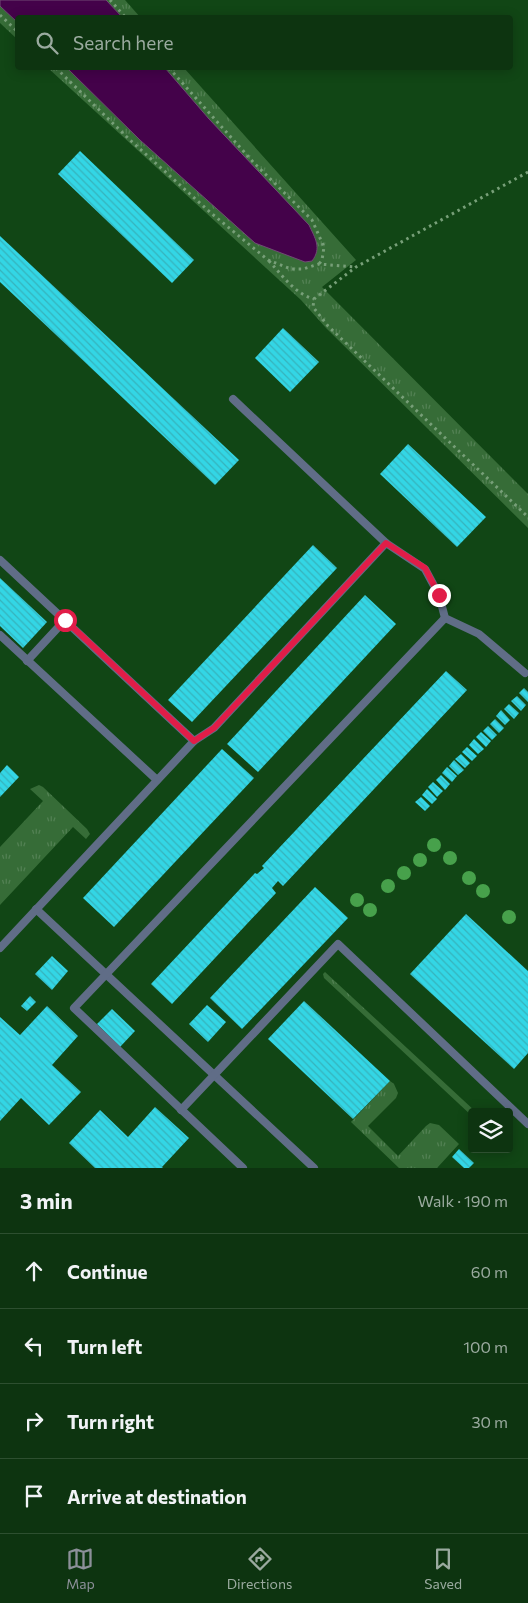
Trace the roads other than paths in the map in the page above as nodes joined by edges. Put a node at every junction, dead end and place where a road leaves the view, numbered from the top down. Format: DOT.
graph roads {
  1 [pos="233,398"];
  2 [pos="386,543"];
  3 [pos="0,560"];
  4 [pos="445,618"];
  5 [pos="65,620"];
  6 [pos="0,635"];
  7 [pos="27,661"];
  8 [pos="526,673"];
  9 [pos="194,741"];
  10 [pos="157,780"];
  11 [pos="36,909"];
  12 [pos="0,948"];
  13 [pos="106,974"];
  14 [pos="214,1075"];
  15 [pos="181,1110"];
  16 [pos="528,1124"];
  17 [pos="235,1160"];
  18 [pos="228,1168"];
  19 [pos="243,1168"];
  20 [pos="314,1168"];
  1 -- 2 [label="lane"];
  2 -- 4 [label="lane"];
  2 -- 9 [label="lane"];
  3 -- 5 [label="lane"];
  4 -- 8 [label="lane"];
  4 -- 13 [label="lane"];
  5 -- 7 [label="lane"];
  5 -- 9 [label="lane"];
  6 -- 7 [label="lane"];
  7 -- 10 [label="lane"];
  9 -- 10 [label="lane"];
  10 -- 11 [label="lane"];
  11 -- 12 [label="lane"];
  11 -- 13 [label="lane"];
  13 -- 14 [label="lane"];
  13 -- 15 [label="lane"];
  14 -- 15 [label="lane"];
  14 -- 16 [label="lane"];
  14 -- 20 [label="lane"];
  15 -- 17 [label="lane"];
  17 -- 18 [label="lane"];
  17 -- 19 [label="lane"];
}
